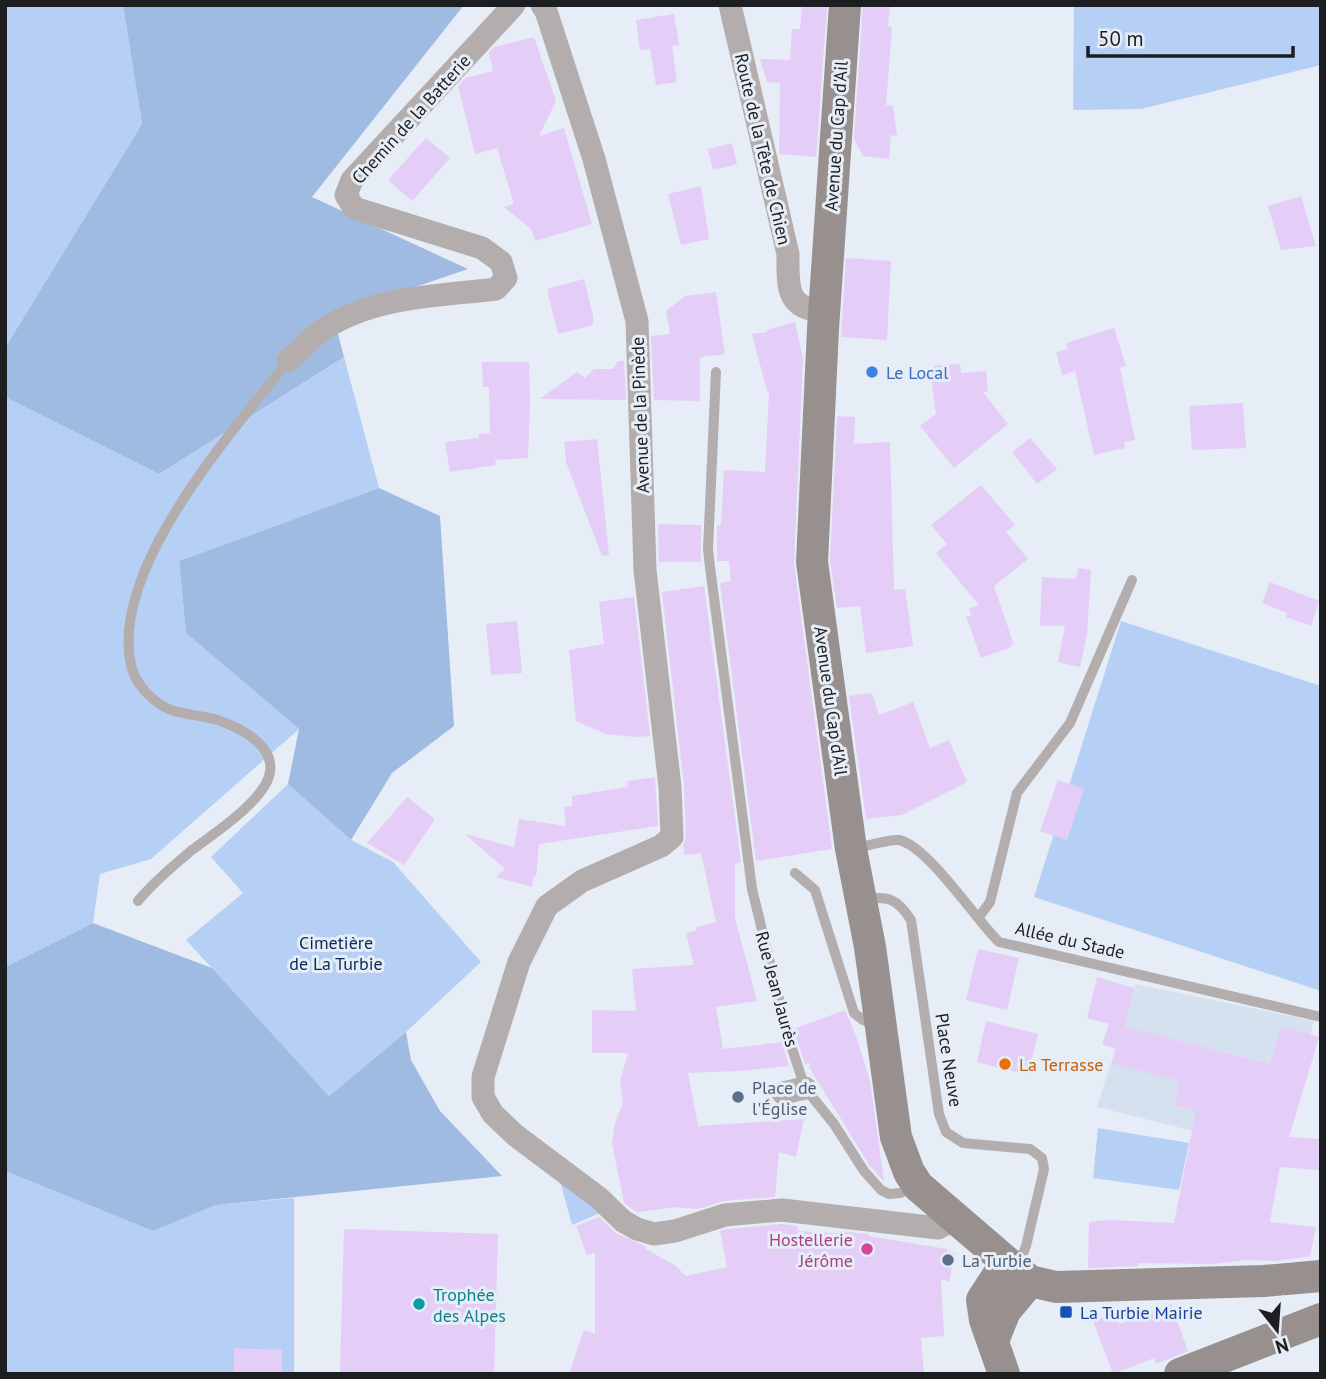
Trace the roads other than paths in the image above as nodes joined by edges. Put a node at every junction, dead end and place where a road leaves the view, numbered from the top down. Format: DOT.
graph roads {
  1 [pos="514,5"];
  2 [pos="542,5"];
  3 [pos="730,5"];
  4 [pos="845,5"];
  5 [pos="825,311"];
  6 [pos="288,361"];
  7 [pos="716,372"];
  8 [pos="1132,580"];
  9 [pos="851,849"];
  10 [pos="795,873"];
  11 [pos="860,900"];
  12 [pos="138,901"];
  13 [pos="979,917"];
  14 [pos="1321,1017"];
  15 [pos="881,1027"];
  16 [pos="918,1186"];
  17 [pos="954,1220"];
  18 [pos="1018,1271"];
  19 [pos="1321,1276"];
  20 [pos="1321,1319"];
  21 [pos="1004,1374"];
  22 [pos="1180,1374"];
  1 -- 6 [label="street, Chemin de la Batterie"];
  2 -- 17 [label="street, Avenue de la Pinède"];
  3 -- 5 [label="street, Route de la Tête de Chien"];
  4 -- 5 [label="street, Avenue du Cap d'Ail"];
  5 -- 9 [label="street, Avenue du Cap d'Ail"];
  6 -- 12 [label="lane"];
  7 -- 16 [label="lane, Rue Jean Jaurès"];
  8 -- 13 [label="lane"];
  9 -- 11 [label="street, Avenue du Cap d'Ail"];
  9 -- 13 [label="lane, Allée du Stade"];
  10 -- 15 [label="lane"];
  11 -- 15 [label="street, Avenue du Cap d'Ail"];
  11 -- 18 [label="lane, Place Neuve"];
  13 -- 14 [label="lane, Allée du Stade"];
  15 -- 16 [label="street, Avenue du Cap d'Ail"];
  16 -- 17 [label="street, Avenue du Cap d'Ail"];
  17 -- 18 [label="street, Avenue du Cap d'Ail"];
  18 -- 19 [label="street"];
  18 -- 21 [label="street"];
  20 -- 22 [label="street"];
}
